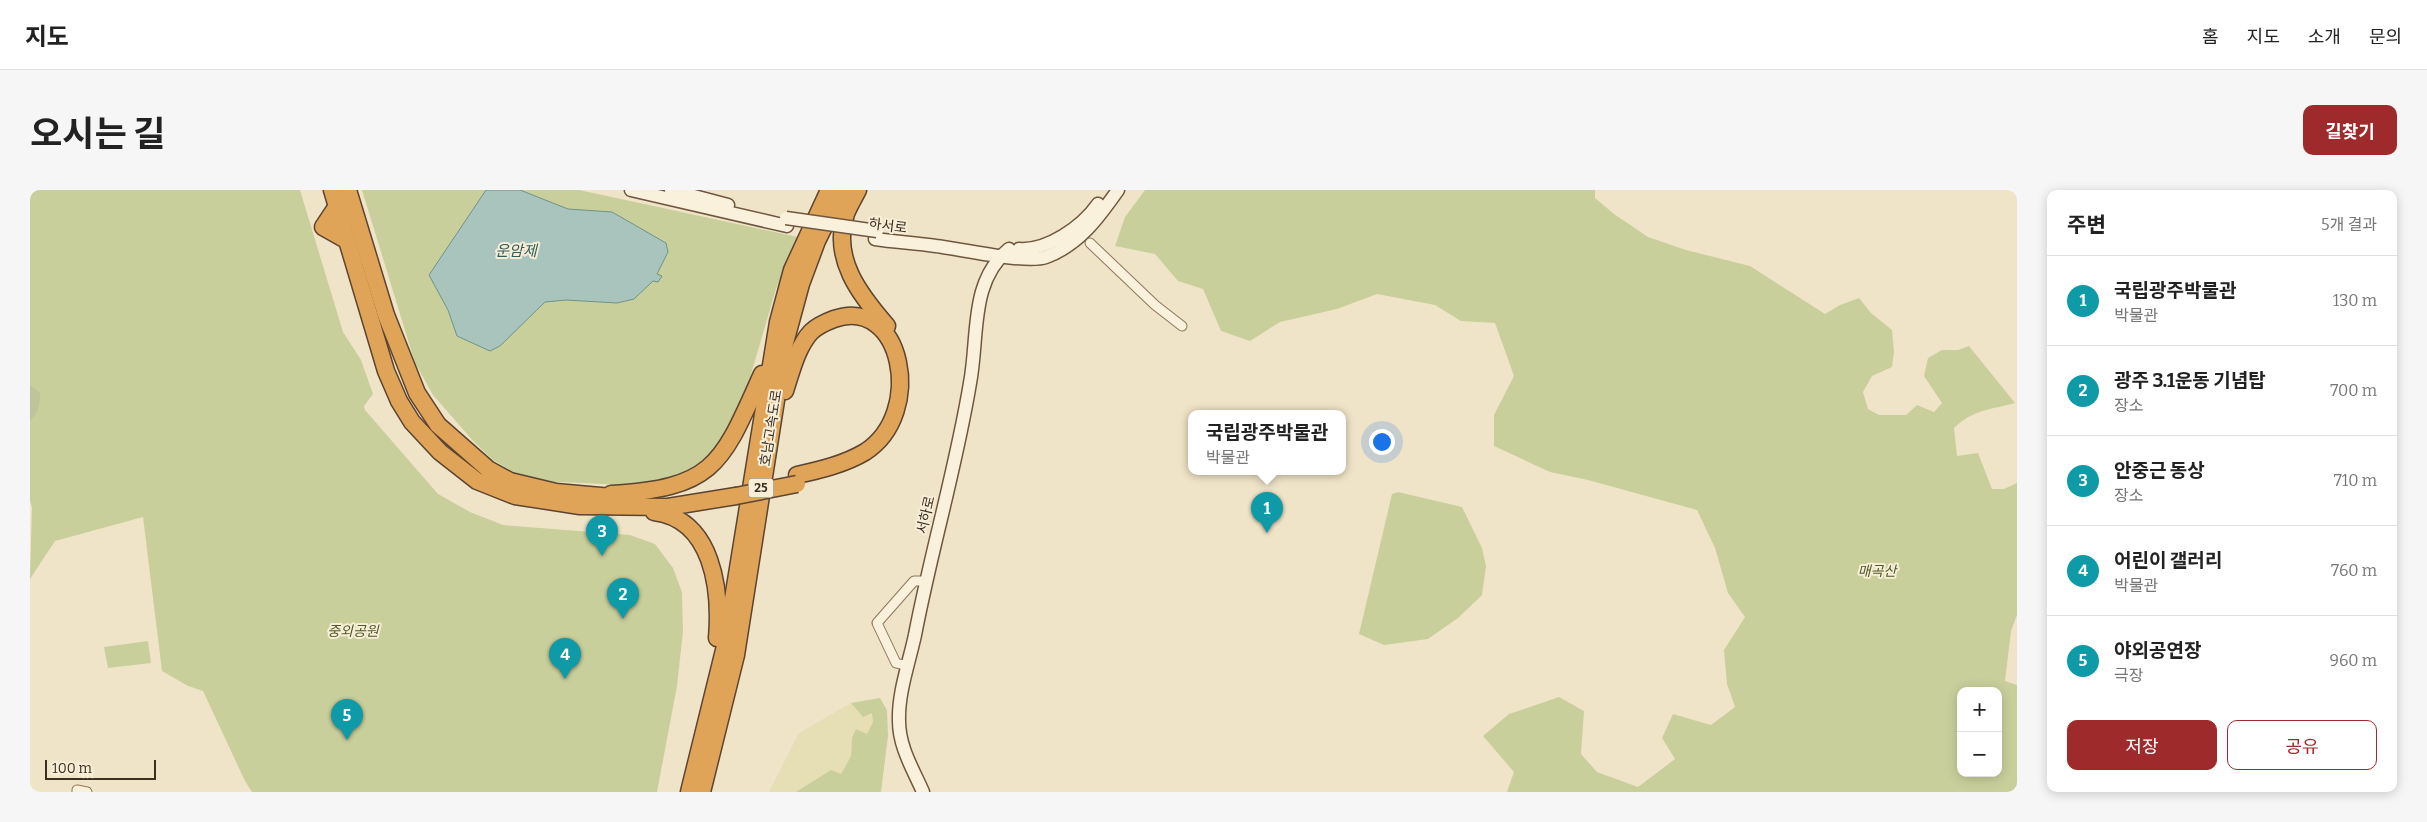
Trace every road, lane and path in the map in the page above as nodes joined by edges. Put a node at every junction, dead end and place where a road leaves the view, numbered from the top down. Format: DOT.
graph roads {
  1 [pos="332,190"];
  2 [pos="348,190"];
  3 [pos="630,190"];
  4 [pos="671,190"];
  5 [pos="829,190"];
  6 [pos="842,190"];
  7 [pos="858,190"];
  8 [pos="1108,190"];
  9 [pos="1118,190"];
  10 [pos="787,222"];
  11 [pos="1090,243"];
  12 [pos="1005,252"];
  13 [pos="1182,326"];
  14 [pos="772,351"];
  15 [pos="771,426"];
  16 [pos="797,479"];
  17 [pos="736,492"];
  18 [pos="593,494"];
  19 [pos="604,507"];
  20 [pos="925,582"];
  21 [pos="908,666"];
  22 [pos="706,730"];
  23 [pos="77,792"];
  24 [pos="87,792"];
  25 [pos="689,792"];
  26 [pos="702,792"];
  27 [pos="924,792"];
  1 -- 19 [label="highway"];
  2 -- 18 [label="highway"];
  3 -- 10 [label="main road, 하서로"];
  4 -- 10 [label="main road, 하서로"];
  5 -- 14 [label="highway, 호남고속도로 / 25"];
  6 -- 15 [label="highway, 호남고속도로 / 25"];
  7 -- 16 [label="highway"];
  8 -- 12 [label="main road, 하서로"];
  9 -- 12 [label="main road, 하서로"];
  10 -- 12 [label="main road, 하서로"];
  11 -- 13 [label="street"];
  12 -- 20 [label="main road, 서하로"];
  14 -- 18 [label="highway"];
  14 -- 22 [label="highway, 호남고속도로 / 25"];
  15 -- 16 [label="highway"];
  15 -- 26 [label="highway, 호남고속도로 / 25"];
  16 -- 17 [label="highway, bridge"];
  17 -- 18 [label="highway"];
  17 -- 19 [label="highway"];
  19 -- 22 [label="highway"];
  20 -- 21 [label="main road, 서하로"];
  20 -- 21 [label="street"];
  21 -- 27 [label="main road, 서하로"];
  22 -- 25 [label="highway, 호남고속도로 / 25"];
  23 -- 24 [label="street"];
}
